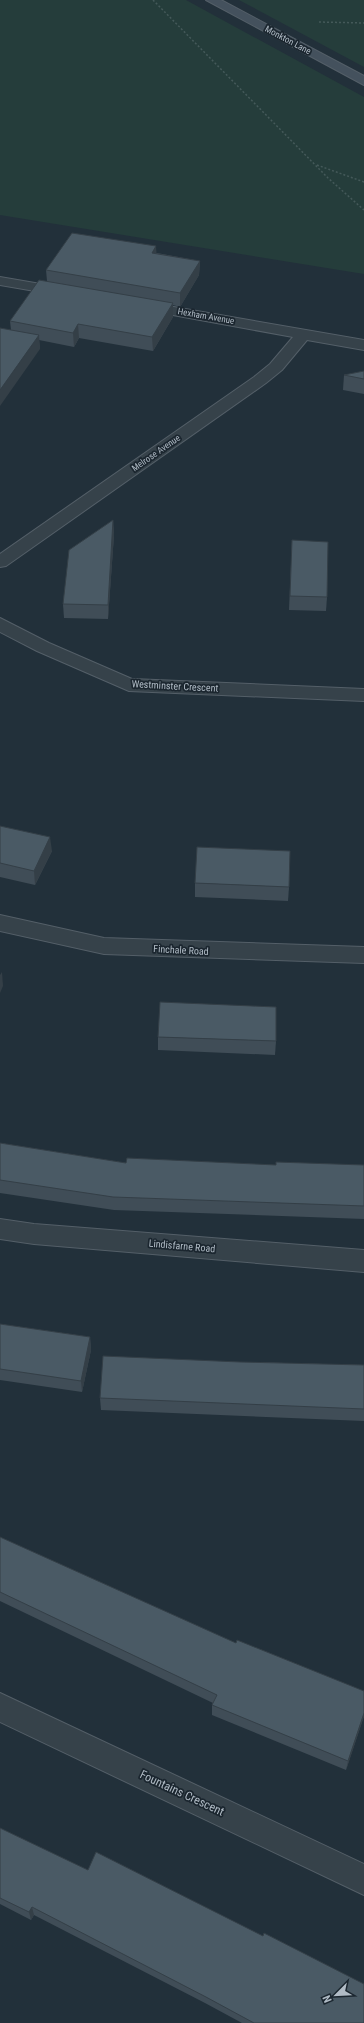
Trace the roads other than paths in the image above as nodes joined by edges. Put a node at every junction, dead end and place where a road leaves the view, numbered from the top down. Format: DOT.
graph roads {
  1 [pos="212,0"];
  2 [pos="364,81"];
  3 [pos="0,280"];
  4 [pos="78,294"];
  5 [pos="133,304"];
  6 [pos="304,334"];
  7 [pos="364,345"];
  8 [pos="0,562"];
  9 [pos="0,624"];
  10 [pos="364,695"];
  11 [pos="0,923"];
  12 [pos="364,956"];
  13 [pos="0,1229"];
  14 [pos="364,1261"];
  15 [pos="0,1707"];
  16 [pos="364,1880"];
  1 -- 2 [label="street, Monkton Lane"];
  3 -- 4 [label="street"];
  5 -- 6 [label="street, Hexham Avenue"];
  6 -- 7 [label="street, Hexham Avenue"];
  6 -- 8 [label="street, Melrose Avenue"];
  9 -- 10 [label="street, Westminster Crescent"];
  11 -- 12 [label="street, Finchale Road"];
  13 -- 14 [label="street, Lindisfarne Road"];
  15 -- 16 [label="street, Fountains Crescent"];
}
